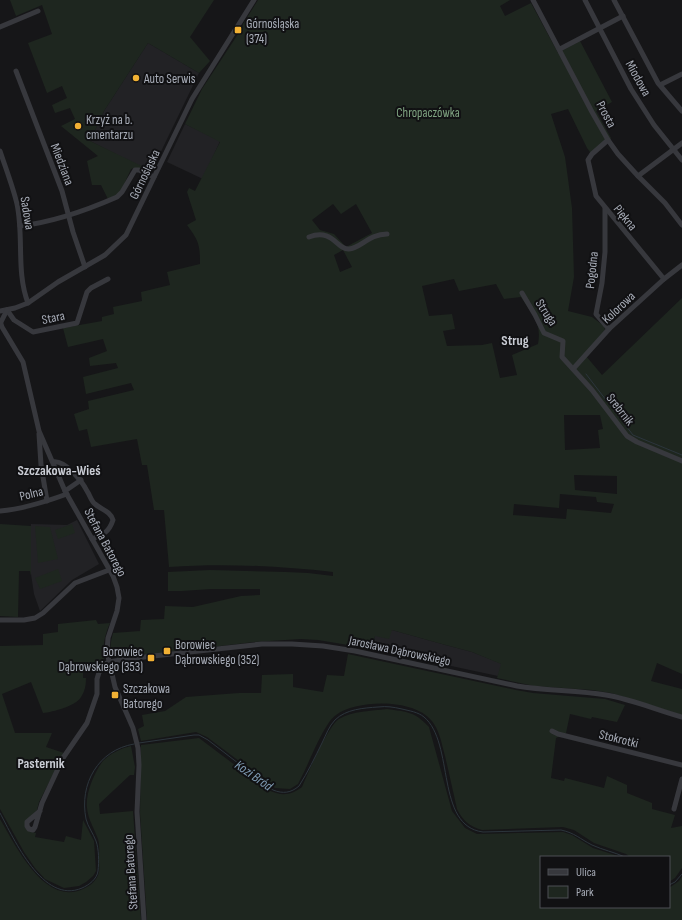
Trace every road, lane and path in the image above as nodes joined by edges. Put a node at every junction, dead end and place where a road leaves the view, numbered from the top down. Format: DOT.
graph roads {
  1 [pos="254,0"];
  2 [pos="533,0"];
  3 [pos="585,0"];
  4 [pos="614,0"];
  5 [pos="38,11"];
  6 [pos="623,16"];
  7 [pos="0,27"];
  8 [pos="600,28"];
  9 [pos="560,49"];
  10 [pos="16,71"];
  11 [pos="682,74"];
  12 [pos="660,85"];
  13 [pos="682,111"];
  14 [pos="608,140"];
  15 [pos="682,143"];
  16 [pos="673,149"];
  17 [pos="0,151"];
  18 [pos="682,160"];
  19 [pos="638,176"];
  20 [pos="154,177"];
  21 [pos="605,208"];
  22 [pos="69,216"];
  23 [pos="682,225"];
  24 [pos="20,226"];
  25 [pos="387,234"];
  26 [pos="308,237"];
  27 [pos="682,265"];
  28 [pos="85,267"];
  29 [pos="108,278"];
  30 [pos="664,279"];
  31 [pos="522,293"];
  32 [pos="28,303"];
  33 [pos="7,310"];
  34 [pos="0,311"];
  35 [pos="1,324"];
  36 [pos="610,329"];
  37 [pos="562,357"];
  38 [pos="573,369"];
  39 [pos="39,431"];
  40 [pos="682,461"];
  41 [pos="53,462"];
  42 [pos="81,480"];
  43 [pos="66,492"];
  44 [pos="46,501"];
  45 [pos="0,511"];
  46 [pos="92,539"];
  47 [pos="109,570"];
  48 [pos="0,620"];
  49 [pos="109,662"];
  50 [pos="682,717"];
  51 [pos="552,731"];
  52 [pos="682,765"];
  53 [pos="682,779"];
  54 [pos="674,809"];
  55 [pos="40,811"];
  56 [pos="144,920"];
  1 -- 20 [label="street, Górnośląska"];
  2 -- 9 [label="street, Prosta"];
  3 -- 8 [label="street, Miodowa"];
  4 -- 6 [label="street"];
  5 -- 7 [label="street"];
  6 -- 8 [label="street"];
  6 -- 12 [label="street"];
  8 -- 9 [label="street"];
  8 -- 16 [label="street, Miodowa"];
  9 -- 14 [label="street, Prosta"];
  10 -- 22 [label="street, Miedziana"];
  11 -- 12 [label="street"];
  12 -- 13 [label="street"];
  14 -- 19 [label="street, Prosta"];
  14 -- 21 [label="street, Piękna"];
  15 -- 16 [label="street"];
  16 -- 18 [label="street, Miodowa"];
  16 -- 19 [label="street"];
  17 -- 24 [label="street, Sadowa"];
  19 -- 23 [label="street, Prosta"];
  20 -- 22 [label="street"];
  20 -- 28 [label="street, Górnośląska"];
  21 -- 30 [label="street, Piękna"];
  21 -- 36 [label="street, Pogodna"];
  22 -- 24 [label="street"];
  22 -- 28 [label="street, Miedziana"];
  24 -- 32 [label="street, Sadowa"];
  25 -- 26 [label="street"];
  27 -- 30 [label="street, Kolorowa"];
  28 -- 32 [label="street, Górnośląska"];
  29 -- 33 [label="street, Stara"];
  30 -- 36 [label="street, Kolorowa"];
  31 -- 37 [label="street, Struga"];
  32 -- 33 [label="street, Górnośląska"];
  33 -- 34 [label="street, Górnośląska"];
  33 -- 35 [label="street"];
  35 -- 39 [label="street, Stefana Batorego"];
  36 -- 38 [label="street, Kolorowa"];
  37 -- 38 [label="street, Srebrnik"];
  38 -- 40 [label="street, Srebrnik"];
  39 -- 41 [label="street, Stefana Batorego"];
  39 -- 44 [label="street"];
  41 -- 42 [label="street"];
  41 -- 43 [label="street, Stefana Batorego"];
  42 -- 43 [label="street, Polna"];
  42 -- 46 [label="street"];
  43 -- 44 [label="street, Polna"];
  43 -- 46 [label="street, Stefana Batorego"];
  44 -- 45 [label="street, Polna"];
  46 -- 47 [label="street, Stefana Batorego"];
  47 -- 48 [label="street"];
  47 -- 49 [label="street, Stefana Batorego"];
  49 -- 50 [label="street, Jarosława Dąbrowskiego"];
  49 -- 55 [label="street"];
  49 -- 56 [label="street, Stefana Batorego"];
  51 -- 52 [label="street, Stokrotki"];
  53 -- 54 [label="street"];
}
